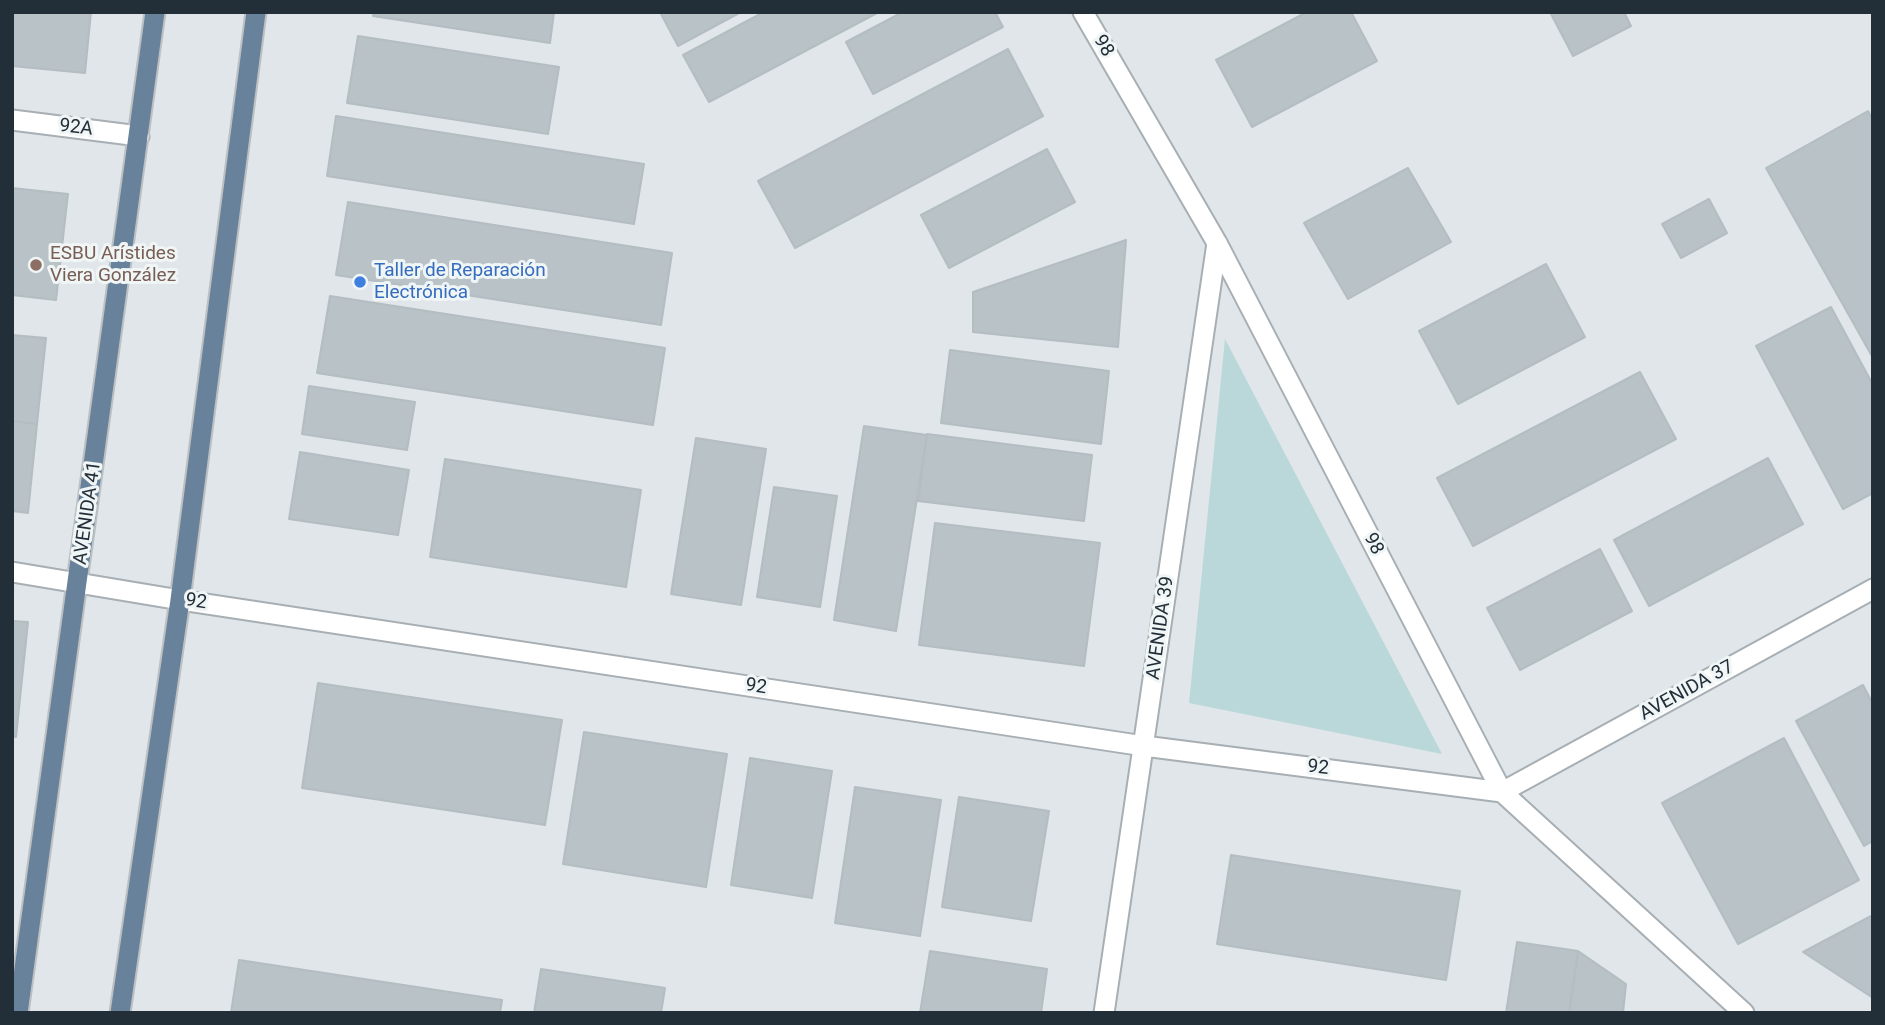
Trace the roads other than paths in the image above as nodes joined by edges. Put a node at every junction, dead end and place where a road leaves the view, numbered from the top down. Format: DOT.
graph roads {
  1 [pos="155,12"];
  2 [pos="256,12"];
  3 [pos="1083,12"];
  4 [pos="12,120"];
  5 [pos="139,136"];
  6 [pos="1217,243"];
  7 [pos="12,572"];
  8 [pos="79,582"];
  9 [pos="1873,589"];
  10 [pos="180,600"];
  11 [pos="1144,746"];
  12 [pos="1502,792"];
  13 [pos="18,1013"];
  14 [pos="120,1013"];
  15 [pos="1104,1013"];
  16 [pos="1744,1013"];
  1 -- 5 [label="main road, AVENIDA 41"];
  2 -- 10 [label="main road"];
  3 -- 6 [label="street, 98"];
  4 -- 5 [label="street, 92A"];
  5 -- 8 [label="main road, AVENIDA 41"];
  6 -- 11 [label="street, AVENIDA 39"];
  6 -- 12 [label="street, 98"];
  7 -- 8 [label="street, 92"];
  8 -- 10 [label="street, 92"];
  8 -- 13 [label="main road, AVENIDA 41"];
  9 -- 12 [label="street, AVENIDA 37"];
  10 -- 11 [label="street, 92"];
  10 -- 14 [label="main road"];
  11 -- 12 [label="street, 92"];
  11 -- 15 [label="street, AVENIDA 39"];
  12 -- 16 [label="street, 98"];
}
